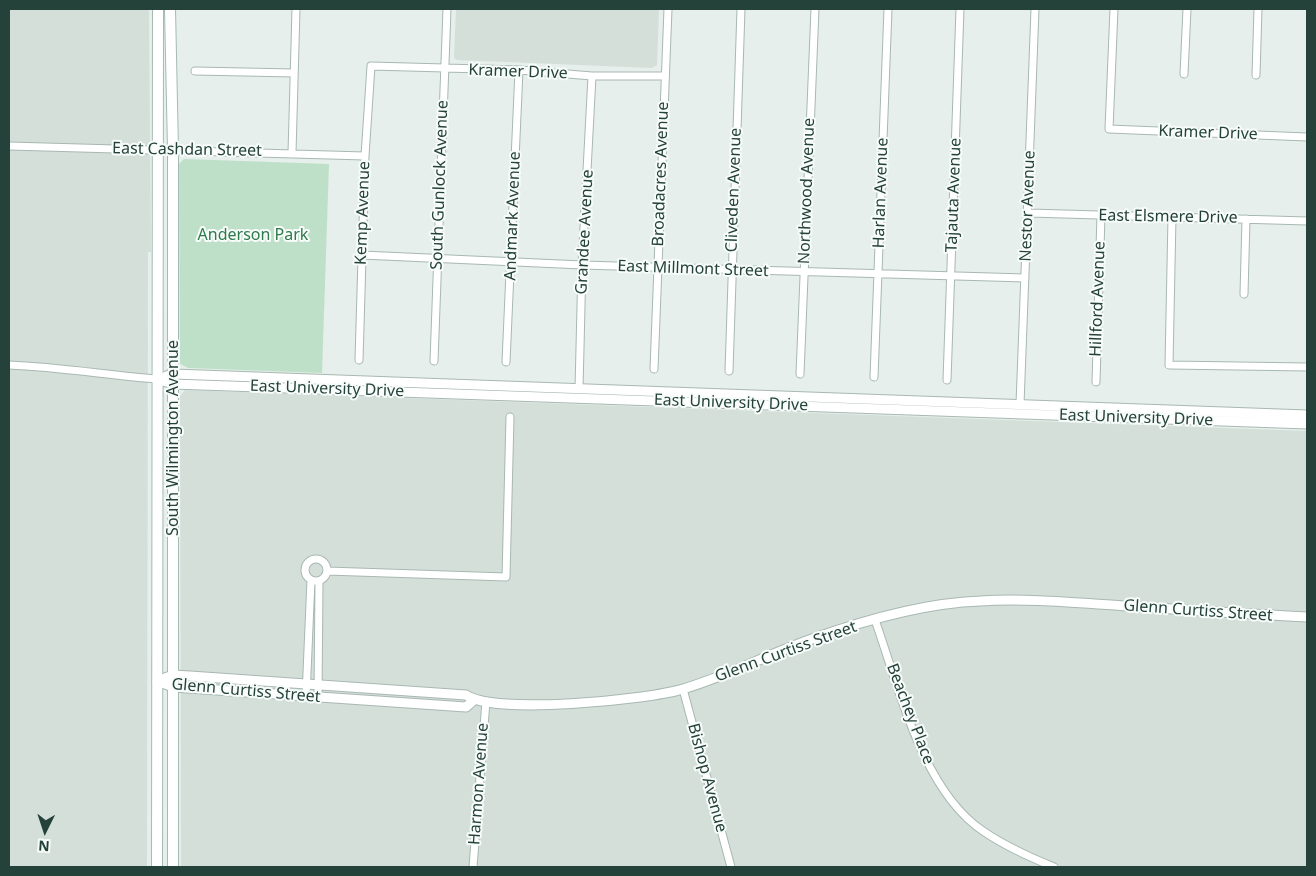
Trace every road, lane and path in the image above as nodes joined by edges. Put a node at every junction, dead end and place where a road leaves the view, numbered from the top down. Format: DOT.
graph roads {
  1 [pos="158,9"];
  2 [pos="170,9"];
  3 [pos="296,9"];
  4 [pos="447,9"];
  5 [pos="668,9"];
  6 [pos="741,9"];
  7 [pos="815,9"];
  8 [pos="888,9"];
  9 [pos="960,9"];
  10 [pos="1035,9"];
  11 [pos="1114,9"];
  12 [pos="1186,9"];
  13 [pos="1258,9"];
  14 [pos="371,66"];
  15 [pos="445,69"];
  16 [pos="519,70"];
  17 [pos="195,71"];
  18 [pos="294,73"];
  19 [pos="1184,74"];
  20 [pos="1256,75"];
  21 [pos="592,76"];
  22 [pos="665,76"];
  23 [pos="1307,137"];
  24 [pos="9,146"];
  25 [pos="158,150"];
  26 [pos="173,150"];
  27 [pos="292,153"];
  28 [pos="365,156"];
  29 [pos="1028,213"];
  30 [pos="1101,216"];
  31 [pos="1172,217"];
  32 [pos="1246,219"];
  33 [pos="1307,221"];
  34 [pos="362,256"];
  35 [pos="436,259"];
  36 [pos="511,262"];
  37 [pos="582,265"];
  38 [pos="658,267"];
  39 [pos="731,270"];
  40 [pos="804,272"];
  41 [pos="879,275"];
  42 [pos="951,276"];
  43 [pos="1025,278"];
  44 [pos="1244,294"];
  45 [pos="359,360"];
  46 [pos="434,361"];
  47 [pos="506,362"];
  48 [pos="9,365"];
  49 [pos="1307,367"];
  50 [pos="654,369"];
  51 [pos="729,371"];
  52 [pos="800,374"];
  53 [pos="874,377"];
  54 [pos="156,379"];
  55 [pos="173,379"];
  56 [pos="947,380"];
  57 [pos="1096,382"];
  58 [pos="579,393"];
  59 [pos="1020,404"];
  60 [pos="1020,413"];
  61 [pos="1307,415"];
  62 [pos="510,417"];
  63 [pos="1307,424"];
  64 [pos="327,571"];
  65 [pos="310,580"];
  66 [pos="319,581"];
  67 [pos="1307,617"];
  68 [pos="875,620"];
  69 [pos="173,675"];
  70 [pos="157,680"];
  71 [pos="306,684"];
  72 [pos="318,685"];
  73 [pos="173,688"];
  74 [pos="683,689"];
  75 [pos="306,696"];
  76 [pos="318,697"];
  77 [pos="474,700"];
  78 [pos="486,701"];
  79 [pos="157,867"];
  80 [pos="173,867"];
  81 [pos="473,867"];
  82 [pos="731,867"];
  83 [pos="1054,867"];
  1 -- 25 [label="main road, South Wilmington Avenue"];
  2 -- 26 [label="main road, South Wilmington Avenue"];
  3 -- 18 [label="street"];
  4 -- 15 [label="street, South Gunlock Avenue"];
  5 -- 22 [label="street, Broadacres Avenue"];
  6 -- 39 [label="street, Cliveden Avenue"];
  7 -- 40 [label="street, Northwood Avenue"];
  8 -- 41 [label="street, Harlan Avenue"];
  9 -- 42 [label="street, Tajauta Avenue"];
  10 -- 29 [label="street, Nestor Avenue"];
  11 -- 23 [label="street, Kramer Drive"];
  12 -- 19 [label="street"];
  13 -- 20 [label="street"];
  14 -- 15 [label="street, Kramer Drive"];
  14 -- 28 [label="street, Kemp Avenue"];
  15 -- 16 [label="street, Kramer Drive"];
  15 -- 35 [label="street, South Gunlock Avenue"];
  16 -- 21 [label="street, Kramer Drive"];
  16 -- 36 [label="street, Andmark Avenue"];
  17 -- 18 [label="street"];
  18 -- 27 [label="street"];
  21 -- 22 [label="street, Kramer Drive"];
  21 -- 37 [label="street, Grandee Avenue"];
  22 -- 38 [label="street, Broadacres Avenue"];
  24 -- 25 [label="street, East Cashdan Street"];
  25 -- 26 [label="street, East Cashdan Street"];
  25 -- 54 [label="main road, South Wilmington Avenue"];
  26 -- 27 [label="street, East Cashdan Street"];
  26 -- 55 [label="main road, South Wilmington Avenue"];
  27 -- 28 [label="street, East Cashdan Street"];
  28 -- 34 [label="street, Kemp Avenue"];
  29 -- 30 [label="street, East Elsmere Drive"];
  29 -- 43 [label="street, Nestor Avenue"];
  30 -- 31 [label="street, East Elsmere Drive"];
  30 -- 57 [label="street, Hillford Avenue"];
  31 -- 32 [label="street, East Elsmere Drive"];
  31 -- 49 [label="street"];
  32 -- 33 [label="street, East Elsmere Drive"];
  32 -- 44 [label="street"];
  34 -- 35 [label="street, East Millmont Street"];
  34 -- 45 [label="street, Kemp Avenue"];
  35 -- 36 [label="street, East Millmont Street"];
  35 -- 46 [label="street, South Gunlock Avenue"];
  36 -- 37 [label="street, East Millmont Street"];
  36 -- 47 [label="street, Andmark Avenue"];
  37 -- 38 [label="street, East Millmont Street"];
  37 -- 58 [label="street, Grandee Avenue"];
  38 -- 39 [label="street, East Millmont Street"];
  38 -- 50 [label="street, Broadacres Avenue"];
  39 -- 40 [label="street, East Millmont Street"];
  39 -- 51 [label="street, Cliveden Avenue"];
  40 -- 41 [label="street, East Millmont Street"];
  40 -- 52 [label="street, Northwood Avenue"];
  41 -- 42 [label="street, East Millmont Street"];
  41 -- 53 [label="street, Harlan Avenue"];
  42 -- 43 [label="street, East Millmont Street"];
  42 -- 56 [label="street, Tajauta Avenue"];
  43 -- 59 [label="street, Nestor Avenue"];
  48 -- 54 [label="street, East University Drive"];
  54 -- 55 [label="street, East University Drive"];
  54 -- 70 [label="main road, South Wilmington Avenue"];
  55 -- 58 [label="street, East University Drive"];
  55 -- 69 [label="main road, South Wilmington Avenue"];
  58 -- 59 [label="street, East University Drive"];
  58 -- 60 [label="street, East University Drive"];
  59 -- 60 [label="street"];
  59 -- 61 [label="street, East University Drive"];
  60 -- 63 [label="street, East University Drive"];
  62 -- 64 [label="street"];
  64 -- 65 [label="street"];
  64 -- 66 [label="street"];
  65 -- 66 [label="street"];
  65 -- 71 [label="street"];
  66 -- 72 [label="street"];
  67 -- 68 [label="street, Glenn Curtiss Street"];
  68 -- 74 [label="street, Glenn Curtiss Street"];
  68 -- 83 [label="street, Beachey Place"];
  69 -- 70 [label="street, Glenn Curtiss Street"];
  69 -- 71 [label="street, Glenn Curtiss Street"];
  69 -- 73 [label="main road, South Wilmington Avenue"];
  70 -- 73 [label="street, Glenn Curtiss Street"];
  70 -- 79 [label="main road, South Wilmington Avenue"];
  71 -- 72 [label="street, Glenn Curtiss Street"];
  71 -- 75 [label="street"];
  72 -- 76 [label="street"];
  72 -- 77 [label="street, Glenn Curtiss Street"];
  73 -- 75 [label="street, Glenn Curtiss Street"];
  73 -- 80 [label="main road, South Wilmington Avenue"];
  74 -- 78 [label="street, Glenn Curtiss Street"];
  74 -- 82 [label="street, Bishop Avenue"];
  75 -- 76 [label="street, Glenn Curtiss Street"];
  76 -- 77 [label="street, Glenn Curtiss Street"];
  77 -- 78 [label="street, Glenn Curtiss Street"];
  78 -- 81 [label="street, Harmon Avenue"];
}
